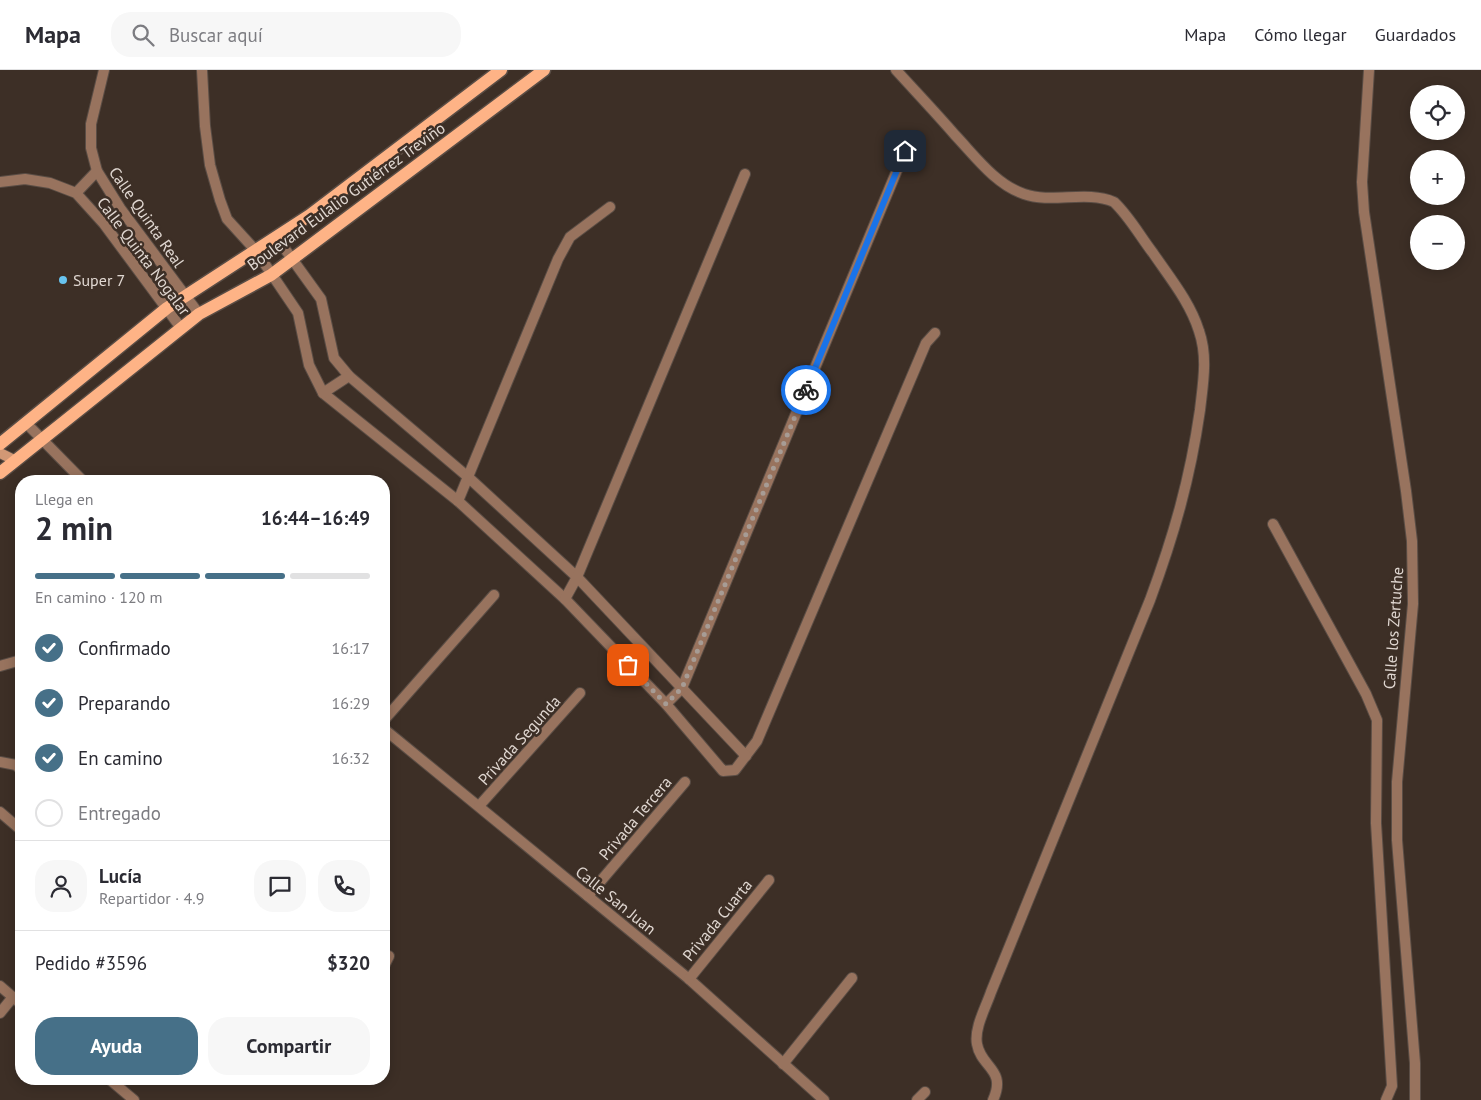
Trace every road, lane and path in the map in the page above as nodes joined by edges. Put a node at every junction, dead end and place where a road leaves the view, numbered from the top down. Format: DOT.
graph roads {
  1 [pos="104,70"];
  2 [pos="202,70"];
  3 [pos="501,70"];
  4 [pos="544,70"];
  5 [pos="896,70"];
  6 [pos="1369,70"];
  7 [pos="905,151"];
  8 [pos="97,172"];
  9 [pos="745,174"];
  10 [pos="0,182"];
  11 [pos="76,193"];
  12 [pos="610,207"];
  13 [pos="277,238"];
  14 [pos="256,251"];
  15 [pos="292,259"];
  16 [pos="271,275"];
  17 [pos="184,295"];
  18 [pos="167,308"];
  19 [pos="199,314"];
  20 [pos="181,328"];
  21 [pos="935,334"];
  22 [pos="349,376"];
  23 [pos="323,393"];
  24 [pos="26,422"];
  25 [pos="41,439"];
  26 [pos="0,444"];
  27 [pos="0,453"];
  28 [pos="14,460"];
  29 [pos="0,472"];
  30 [pos="77,475"];
  31 [pos="468,477"];
  32 [pos="458,501"];
  33 [pos="1273,524"];
  34 [pos="577,577"];
  35 [pos="494,595"];
  36 [pos="564,599"];
  37 [pos="15,662"];
  38 [pos="0,666"];
  39 [pos="682,688"];
  40 [pos="580,693"];
  41 [pos="666,704"];
  42 [pos="390,713"];
  43 [pos="390,735"];
  44 [pos="746,756"];
  45 [pos="0,762"];
  46 [pos="15,765"];
  47 [pos="685,782"];
  48 [pos="479,806"];
  49 [pos="0,812"];
  50 [pos="15,825"];
  51 [pos="769,880"];
  52 [pos="588,896"];
  53 [pos="852,978"];
  54 [pos="689,979"];
  55 [pos="0,986"];
  56 [pos="13,997"];
  57 [pos="0,1012"];
  58 [pos="783,1064"];
  59 [pos="116,1085"];
  60 [pos="925,1092"];
  61 [pos="134,1100"];
  62 [pos="824,1100"];
  63 [pos="917,1100"];
  64 [pos="993,1100"];
  65 [pos="1386,1100"];
  66 [pos="1415,1100"];
  1 -- 8 [label="street, Calle Quinta Real"];
  2 -- 14 [label="street"];
  3 -- 13 [label="main road, Boulevard Eulalio Gutiérrez Treviño"];
  4 -- 15 [label="main road, Boulevard Eulalio Gutiérrez Treviño"];
  5 -- 64 [label="street"];
  6 -- 66 [label="street, Calle los Zertuche"];
  7 -- 39 [label="street"];
  8 -- 11 [label="street"];
  8 -- 17 [label="street, Calle Quinta Real"];
  9 -- 34 [label="street"];
  10 -- 11 [label="street, Calle Quinta Nogalar"];
  11 -- 18 [label="street, Calle Quinta Nogalar"];
  12 -- 31 [label="street"];
  13 -- 14 [label="main road, Boulevard Eulalio Gutiérrez Treviño"];
  13 -- 15 [label="street"];
  14 -- 16 [label="street"];
  14 -- 17 [label="main road, Boulevard Eulalio Gutiérrez Treviño"];
  15 -- 16 [label="main road, Boulevard Eulalio Gutiérrez Treviño"];
  15 -- 22 [label="street"];
  16 -- 19 [label="main road, Boulevard Eulalio Gutiérrez Treviño"];
  16 -- 23 [label="street"];
  17 -- 18 [label="main road, Boulevard Eulalio Gutiérrez Treviño"];
  17 -- 19 [label="street, Calle Quinta Real"];
  18 -- 20 [label="street, Calle Quinta Nogalar"];
  18 -- 24 [label="main road, Boulevard Eulalio Gutiérrez Treviño"];
  19 -- 20 [label="main road, Boulevard Eulalio Gutiérrez Treviño"];
  20 -- 25 [label="main road, Boulevard Eulalio Gutiérrez Treviño"];
  21 -- 44 [label="street"];
  22 -- 23 [label="street"];
  22 -- 31 [label="street"];
  23 -- 32 [label="street"];
  24 -- 25 [label="street"];
  24 -- 26 [label="main road, Boulevard Eulalio Gutiérrez Treviño"];
  25 -- 28 [label="main road, Boulevard Eulalio Gutiérrez Treviño"];
  25 -- 30 [label="street"];
  27 -- 28 [label="street"];
  28 -- 29 [label="main road, Boulevard Eulalio Gutiérrez Treviño"];
  31 -- 32 [label="street"];
  31 -- 34 [label="street"];
  32 -- 36 [label="street"];
  33 -- 65 [label="street"];
  34 -- 36 [label="street"];
  34 -- 39 [label="street"];
  35 -- 42 [label="street"];
  36 -- 41 [label="street"];
  37 -- 38 [label="street"];
  39 -- 41 [label="street"];
  39 -- 44 [label="street"];
  40 -- 48 [label="street, Privada Segunda"];
  41 -- 44 [label="street"];
  43 -- 48 [label="street, Calle San Juan"];
  45 -- 46 [label="street"];
  47 -- 52 [label="street, Privada Tercera"];
  48 -- 52 [label="street, Calle San Juan"];
  49 -- 50 [label="street"];
  51 -- 54 [label="street, Privada Cuarta"];
  52 -- 54 [label="street, Calle San Juan"];
  53 -- 58 [label="street"];
  54 -- 58 [label="street, Calle San Juan"];
  55 -- 56 [label="street"];
  56 -- 57 [label="street"];
  58 -- 62 [label="street, Calle San Juan"];
  59 -- 61 [label="street"];
  60 -- 63 [label="street"];
}
